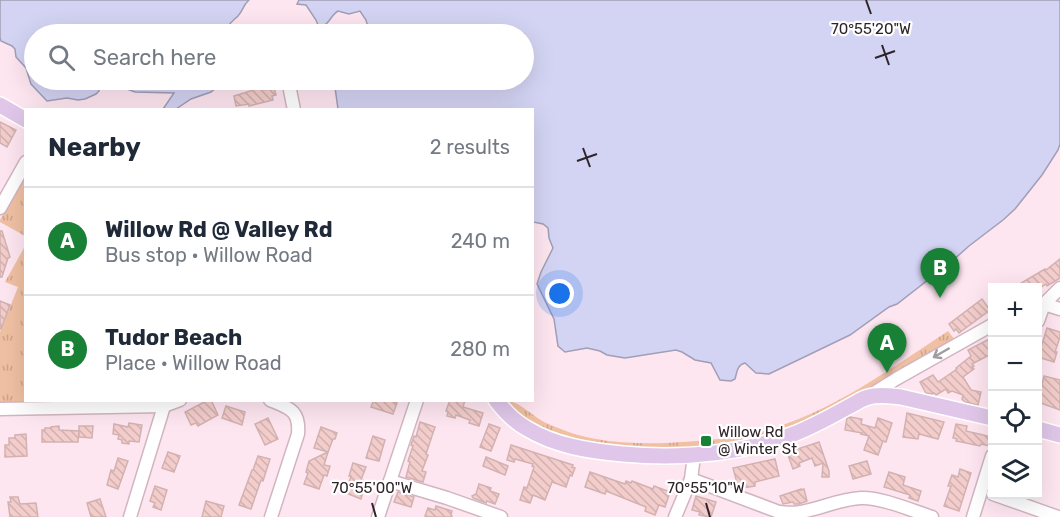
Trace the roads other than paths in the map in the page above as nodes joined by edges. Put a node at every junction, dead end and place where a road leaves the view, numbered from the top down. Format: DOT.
graph roads {
  1 [pos="290,90"];
  2 [pos="0,105"];
  3 [pos="294,108"];
  4 [pos="24,119"];
  5 [pos="24,166"];
  6 [pos="0,208"];
  7 [pos="1060,288"];
  8 [pos="1042,303"];
  9 [pos="1042,304"];
  10 [pos="1060,309"];
  11 [pos="988,328"];
  12 [pos="868,397"];
  13 [pos="175,402"];
  14 [pos="275,402"];
  15 [pos="416,402"];
  16 [pos="498,402"];
  17 [pos="164,406"];
  18 [pos="0,409"];
  19 [pos="988,417"];
  20 [pos="1042,430"];
  21 [pos="1060,435"];
  22 [pos="694,456"];
  23 [pos="691,479"];
  24 [pos="390,481"];
  25 [pos="988,494"];
  26 [pos="1006,499"];
  27 [pos="130,517"];
  28 [pos="271,517"];
  29 [pos="378,517"];
  30 [pos="501,517"];
  31 [pos="675,517"];
  32 [pos="932,517"];
  33 [pos="973,517"];
  34 [pos="1058,517"];
  1 -- 3 [label="street"];
  2 -- 4 [label="main road"];
  5 -- 6 [label="street"];
  7 -- 8 [label="street"];
  9 -- 10 [label="street"];
  11 -- 12 [label="street, one-way"];
  12 -- 19 [label="main road"];
  12 -- 22 [label="main road"];
  13 -- 17 [label="street"];
  14 -- 28 [label="street"];
  15 -- 24 [label="street"];
  16 -- 22 [label="main road"];
  17 -- 18 [label="street"];
  17 -- 27 [label="street"];
  20 -- 21 [label="main road"];
  22 -- 23 [label="street"];
  23 -- 31 [label="street"];
  23 -- 32 [label="street"];
  24 -- 29 [label="street"];
  24 -- 30 [label="street"];
  25 -- 33 [label="street"];
  26 -- 34 [label="street"];
}
